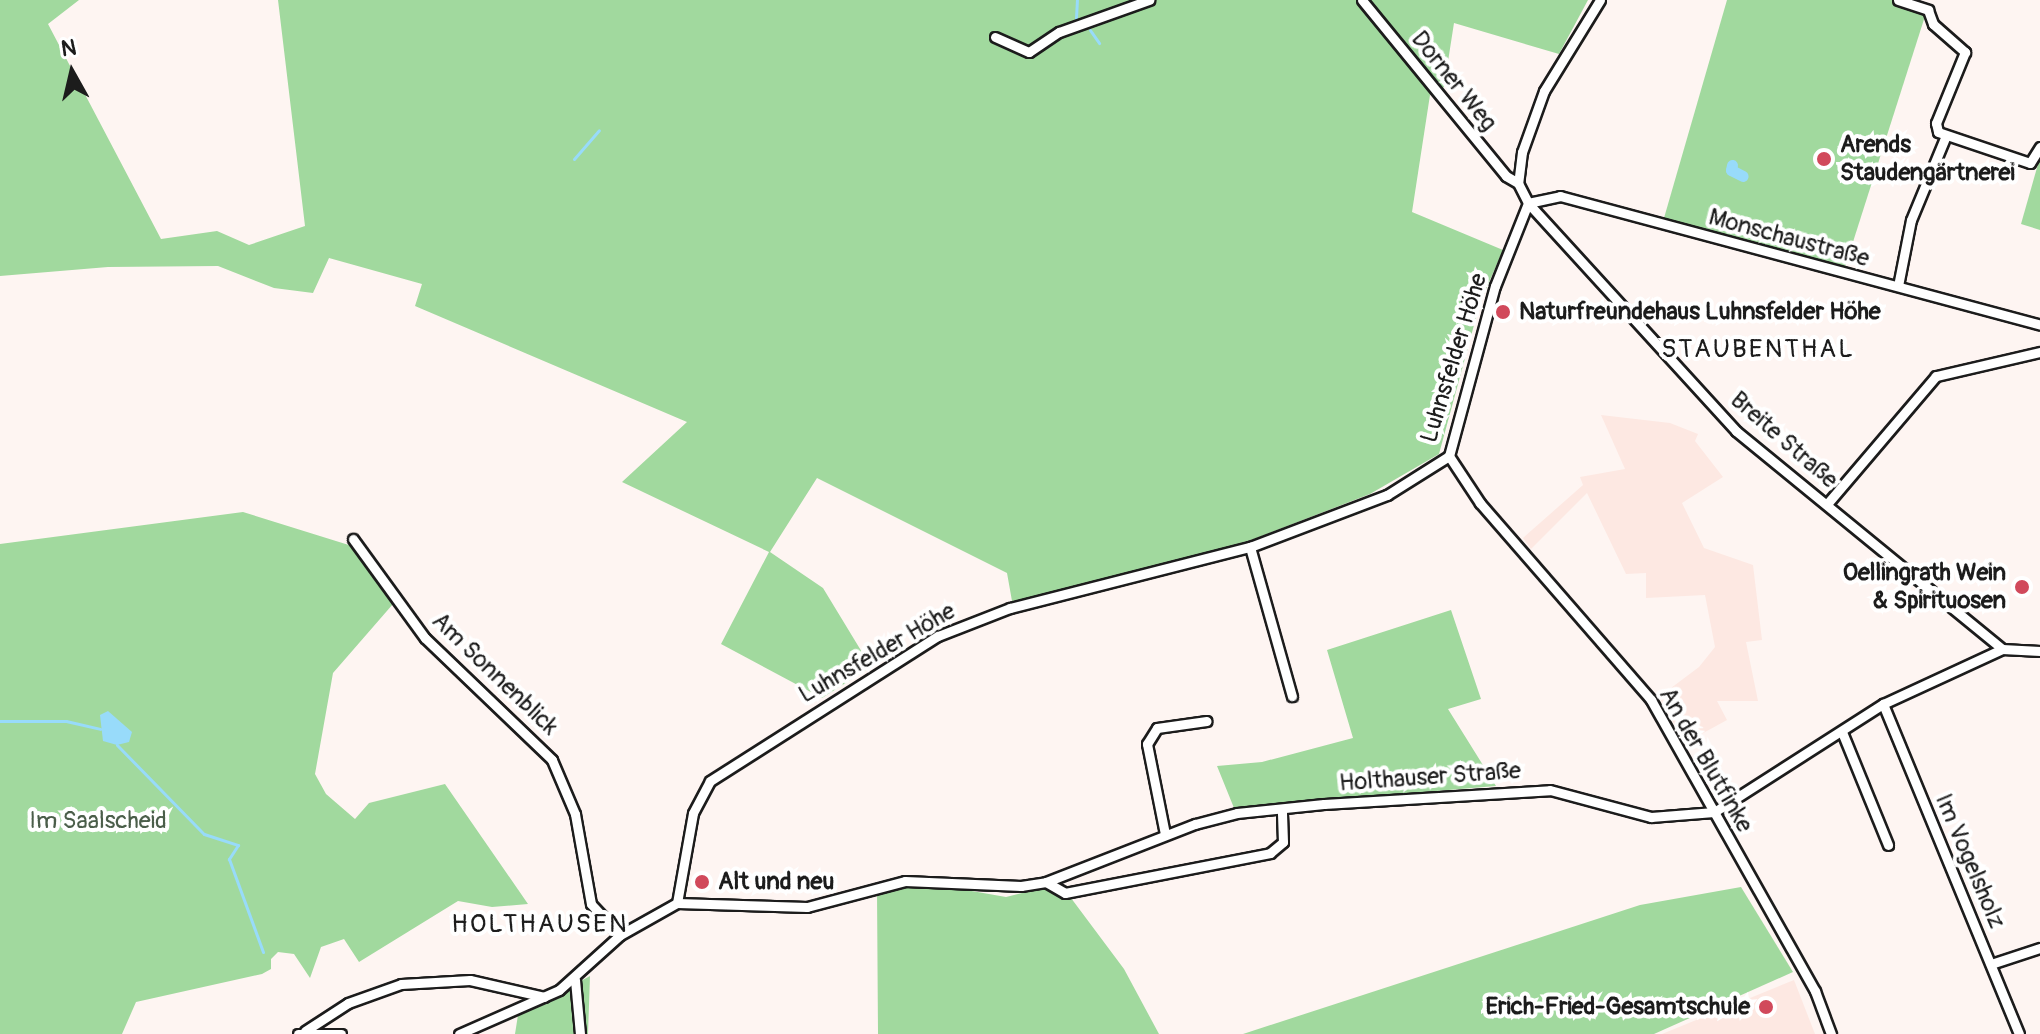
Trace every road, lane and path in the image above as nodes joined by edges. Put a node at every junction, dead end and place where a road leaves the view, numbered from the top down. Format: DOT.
graph roads {
  1 [pos="1149,0"];
  2 [pos="1362,0"];
  3 [pos="1600,0"];
  4 [pos="1898,0"];
  5 [pos="995,37"];
  6 [pos="1945,138"];
  7 [pos="2040,147"];
  8 [pos="1518,183"];
  9 [pos="1528,203"];
  10 [pos="1898,286"];
  11 [pos="2040,325"];
  12 [pos="2040,352"];
  13 [pos="1449,456"];
  14 [pos="1827,504"];
  15 [pos="353,539"];
  16 [pos="1250,547"];
  17 [pos="2006,649"];
  18 [pos="2040,651"];
  19 [pos="1292,696"];
  20 [pos="1883,704"];
  21 [pos="1207,721"];
  22 [pos="1842,732"];
  23 [pos="1282,809"];
  24 [pos="1714,812"];
  25 [pos="1165,834"];
  26 [pos="1888,845"];
  27 [pos="1046,882"];
  28 [pos="677,903"];
  29 [pos="620,935"];
  30 [pos="2040,948"];
  31 [pos="1991,964"];
  32 [pos="575,980"];
  33 [pos="544,997"];
  34 [pos="301,1032"];
  35 [pos="341,1034"];
  36 [pos="459,1034"];
  37 [pos="580,1034"];
  38 [pos="1831,1034"];
  39 [pos="2019,1034"];
  1 -- 5 [label="street"];
  2 -- 8 [label="street, Dorner Weg"];
  3 -- 8 [label="street"];
  4 -- 6 [label="street"];
  6 -- 7 [label="street"];
  6 -- 10 [label="street"];
  8 -- 9 [label="street, Dorner Weg"];
  9 -- 10 [label="street, Monschaustraße"];
  9 -- 13 [label="street, Luhnsfelder Höhe"];
  9 -- 14 [label="street, Breite Straße"];
  10 -- 11 [label="street, Monschaustraße"];
  12 -- 14 [label="street"];
  13 -- 16 [label="street, Luhnsfelder Höhe"];
  13 -- 24 [label="street, An der Blutfinke"];
  14 -- 17 [label="street, Breite Straße"];
  15 -- 29 [label="street, Am Sonnenblick"];
  16 -- 19 [label="street"];
  16 -- 28 [label="street, Luhnsfelder Höhe"];
  17 -- 18 [label="street"];
  17 -- 20 [label="street, Holthauser Straße"];
  20 -- 22 [label="street, Holthauser Straße"];
  20 -- 31 [label="street, Im Vogelsholz"];
  21 -- 25 [label="street"];
  22 -- 24 [label="street, Holthauser Straße"];
  22 -- 26 [label="street"];
  23 -- 24 [label="street, Holthauser Straße"];
  23 -- 25 [label="street, Holthauser Straße"];
  23 -- 27 [label="street, Holthauser Straße"];
  24 -- 38 [label="street, An der Blutfinke"];
  25 -- 27 [label="street, Holthauser Straße"];
  27 -- 28 [label="street, Holthauser Straße"];
  28 -- 29 [label="street"];
  29 -- 32 [label="street"];
  30 -- 31 [label="street"];
  31 -- 39 [label="street, Im Vogelsholz"];
  32 -- 33 [label="street"];
  32 -- 37 [label="street"];
  33 -- 34 [label="street"];
  33 -- 36 [label="street"];
  34 -- 35 [label="street"];
}
